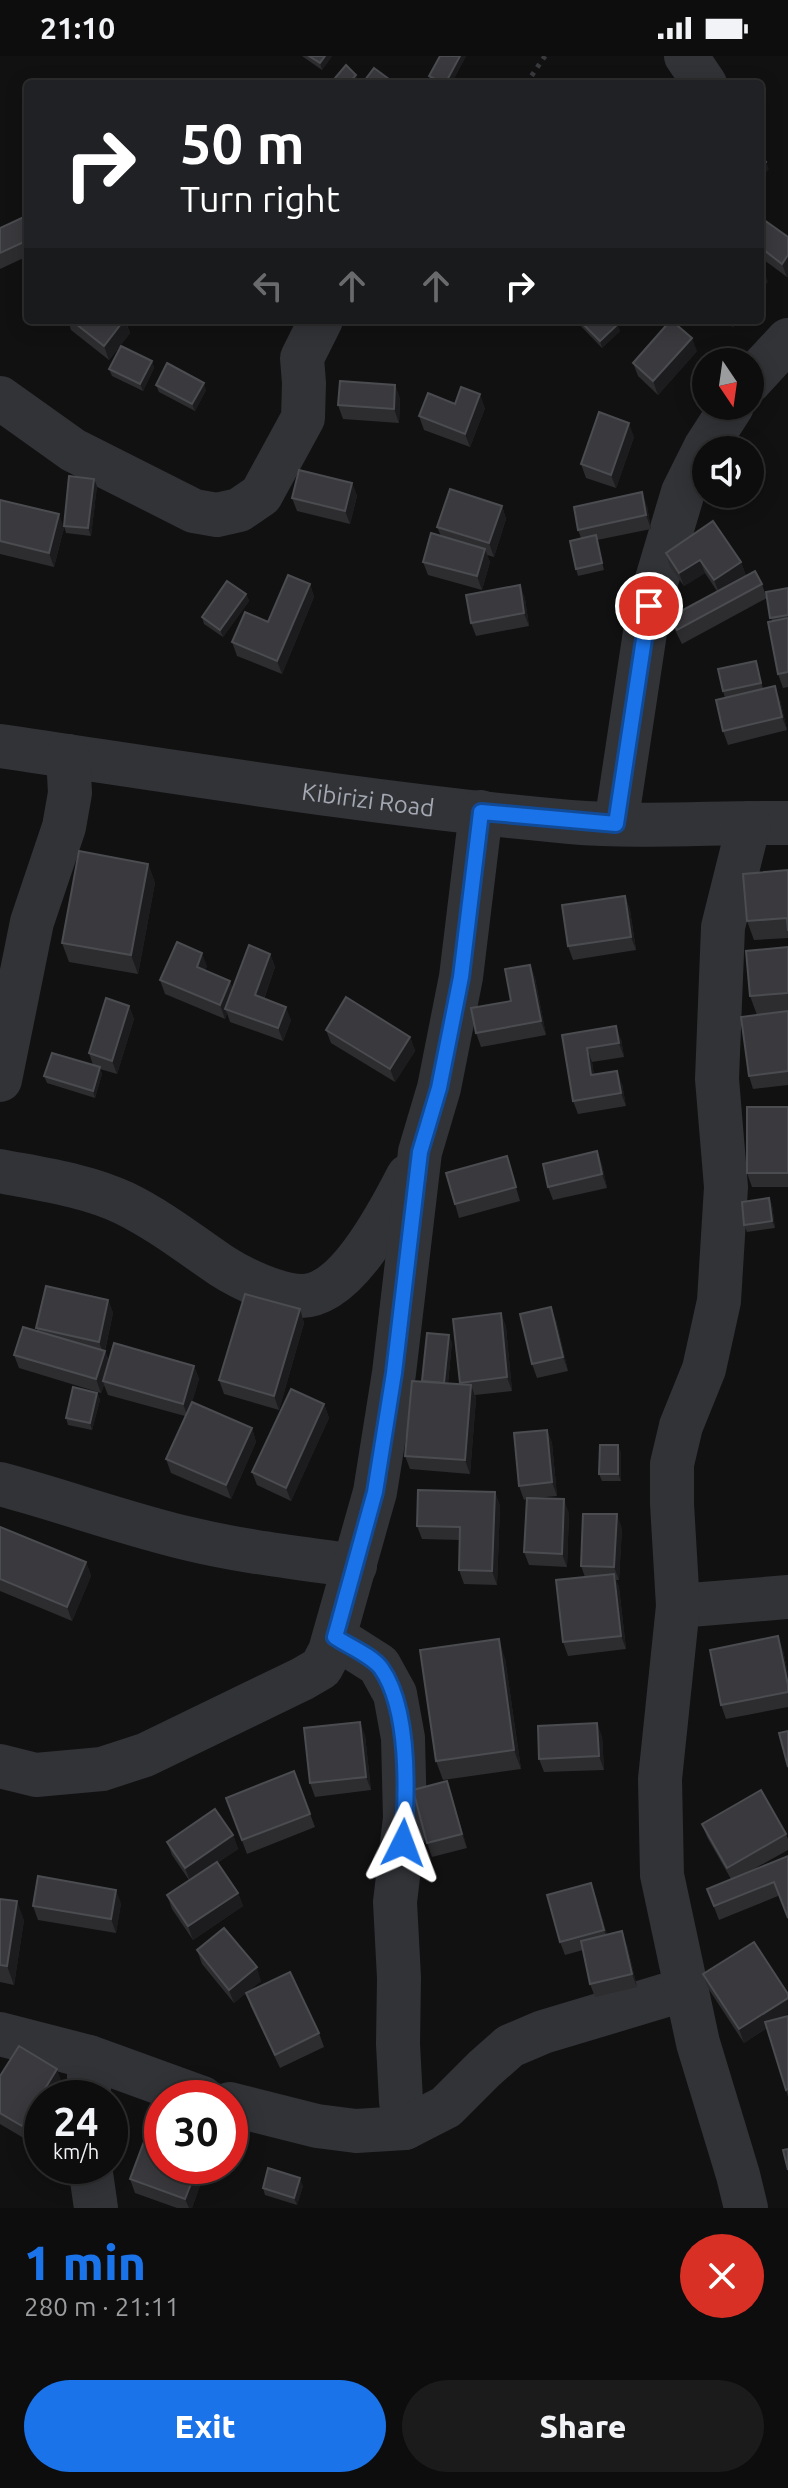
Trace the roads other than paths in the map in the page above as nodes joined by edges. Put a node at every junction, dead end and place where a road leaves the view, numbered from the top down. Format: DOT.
graph roads {
  1 [pos="686,56"];
  2 [pos="702,80"];
  3 [pos="319,324"];
  4 [pos="788,340"];
  5 [pos="764,366"];
  6 [pos="0,398"];
  7 [pos="723,420"];
  8 [pos="0,746"];
  9 [pos="68,756"];
  10 [pos="481,812"];
  11 [pos="768,823"];
  12 [pos="616,824"];
  13 [pos="11,979"];
  14 [pos="0,1080"];
  15 [pos="420,1152"];
  16 [pos="0,1171"];
  17 [pos="0,1484"];
  18 [pos="355,1566"];
  19 [pos="788,1597"];
  20 [pos="678,1606"];
  21 [pos="335,1637"];
  22 [pos="0,1766"];
  23 [pos="686,1989"];
  24 [pos="0,2034"];
  25 [pos="89,2078"];
  26 [pos="144,2088"];
  27 [pos="248,2109"];
  28 [pos="405,2128"];
  29 [pos="93,2184"];
  30 [pos="96,2208"];
  31 [pos="746,2208"];
  1 -- 2 [label="street"];
  3 -- 6 [label="street"];
  4 -- 5 [label="street"];
  7 -- 12 [label="street"];
  8 -- 9 [label="street, Kibirizi Road"];
  9 -- 10 [label="street, Kibirizi Road"];
  9 -- 13 [label="street"];
  10 -- 12 [label="street, Kibirizi Road"];
  10 -- 15 [label="street"];
  11 -- 12 [label="street, Kibirizi Road"];
  11 -- 20 [label="street"];
  13 -- 14 [label="street"];
  15 -- 16 [label="street"];
  15 -- 18 [label="street"];
  17 -- 18 [label="street"];
  18 -- 21 [label="street"];
  19 -- 20 [label="street"];
  20 -- 23 [label="street"];
  21 -- 22 [label="street"];
  21 -- 28 [label="street"];
  23 -- 28 [label="street"];
  23 -- 31 [label="street"];
  24 -- 25 [label="street"];
  25 -- 26 [label="street"];
  27 -- 28 [label="street"];
  29 -- 30 [label="street"];
}
